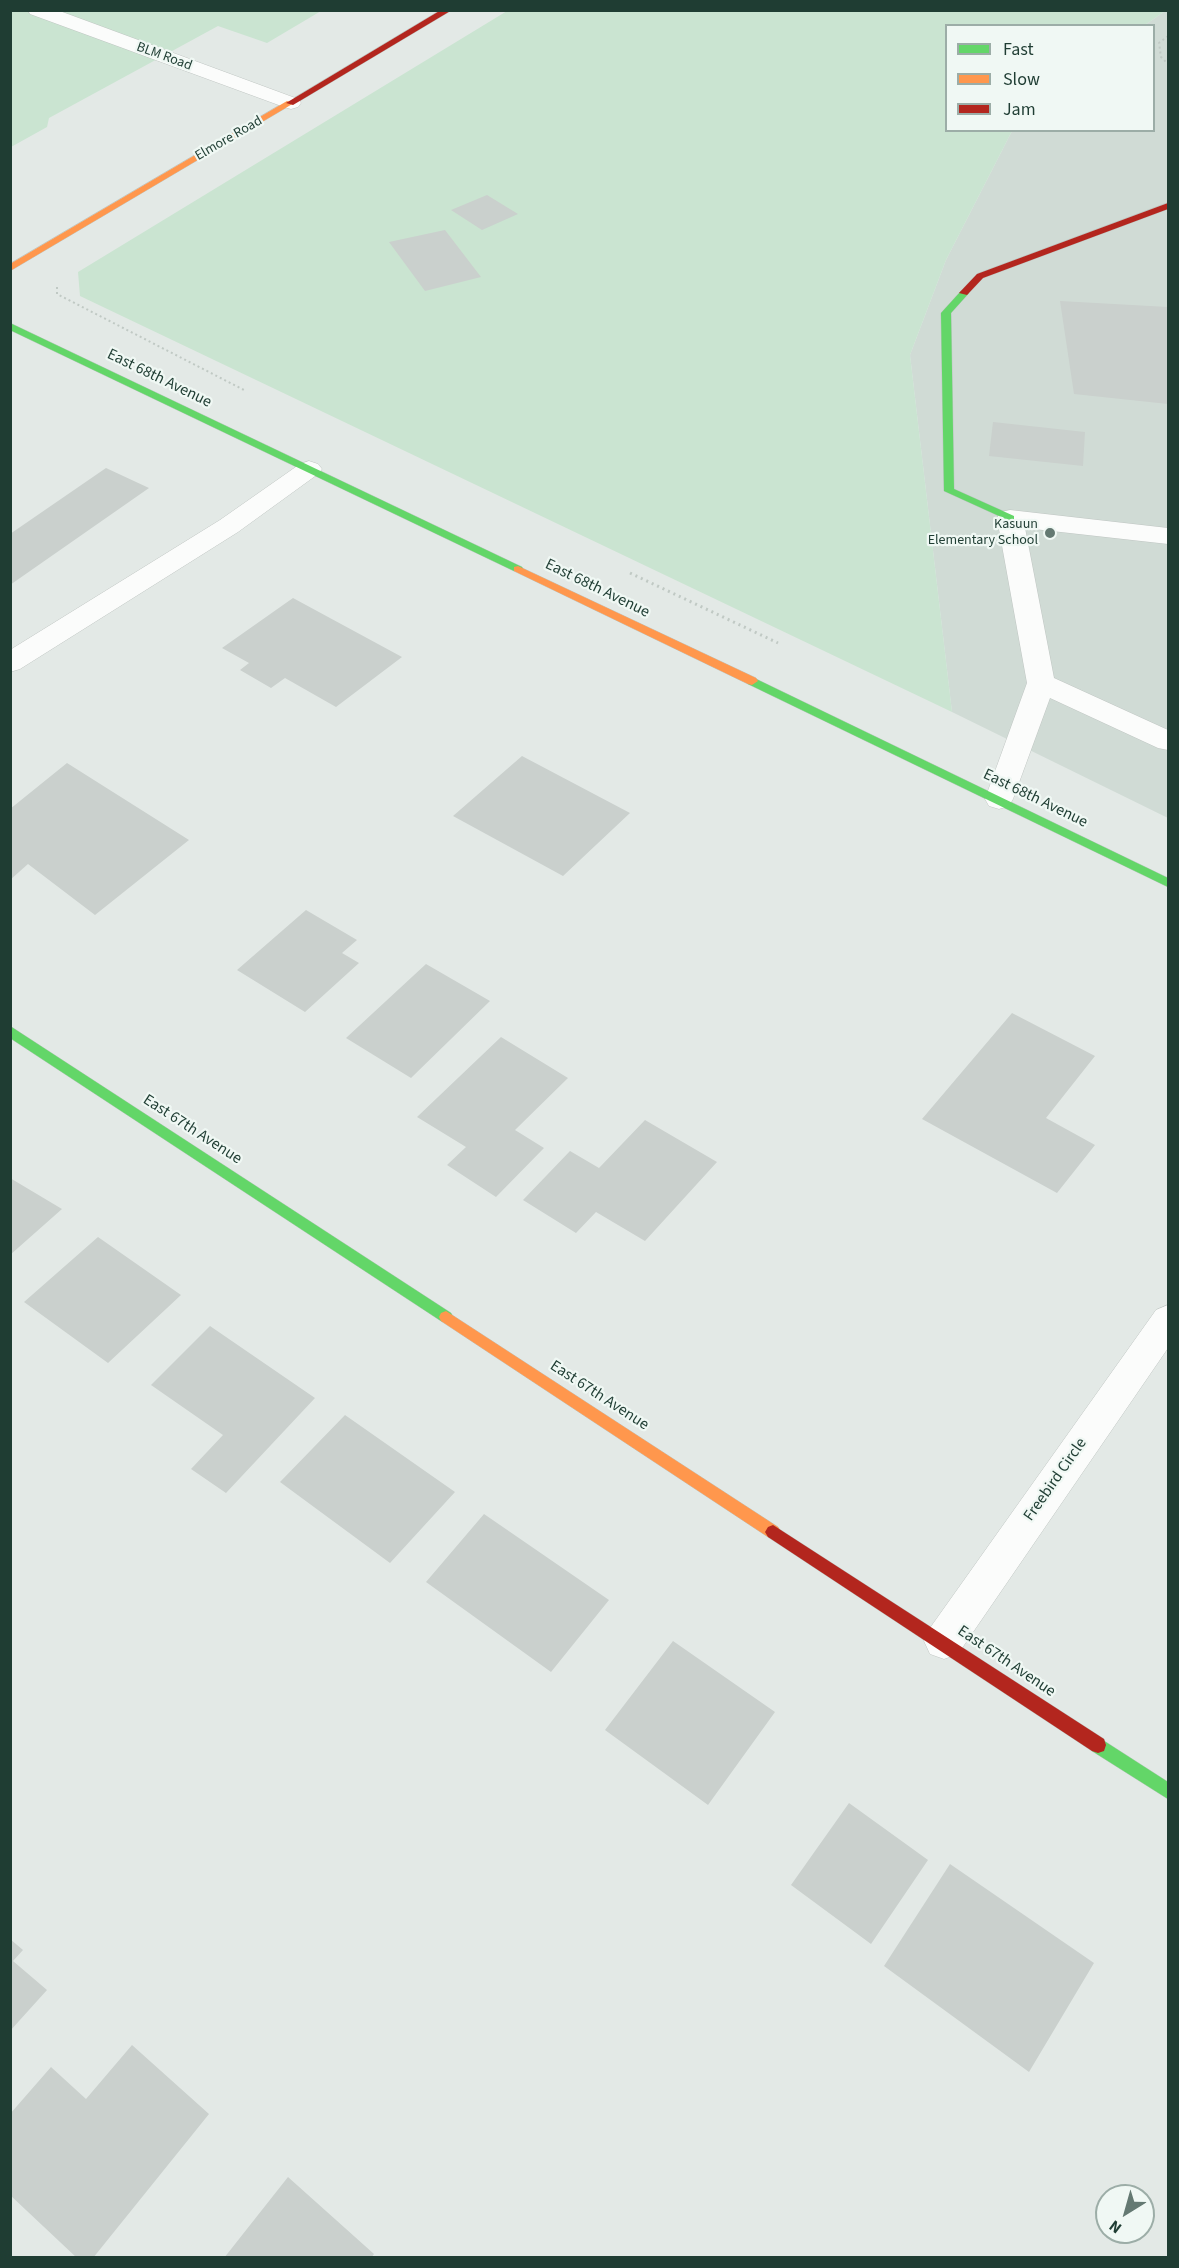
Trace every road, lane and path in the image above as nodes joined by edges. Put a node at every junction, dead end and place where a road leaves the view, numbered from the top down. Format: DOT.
graph roads {
  1 [pos="37,10"];
  2 [pos="448,10"];
  3 [pos="1168,36"];
  4 [pos="1168,64"];
  5 [pos="291,103"];
  6 [pos="1168,206"];
  7 [pos="10,268"];
  8 [pos="10,326"];
  9 [pos="309,469"];
  10 [pos="1010,518"];
  11 [pos="1168,536"];
  12 [pos="10,663"];
  13 [pos="1041,683"];
  14 [pos="1168,741"];
  15 [pos="999,799"];
  16 [pos="1168,883"];
  17 [pos="10,1030"];
  18 [pos="1168,1320"];
  19 [pos="944,1641"];
  20 [pos="1168,1791"];
  1 -- 5 [label="street, BLM Road"];
  2 -- 5 [label="street, Elmore Road"];
  3 -- 4 [label="path"];
  5 -- 7 [label="street, Elmore Road"];
  6 -- 10 [label="street"];
  8 -- 9 [label="street, East 68th Avenue"];
  9 -- 12 [label="street"];
  9 -- 15 [label="street, East 68th Avenue"];
  10 -- 11 [label="street"];
  10 -- 13 [label="street"];
  13 -- 14 [label="street"];
  13 -- 15 [label="street"];
  15 -- 16 [label="street, East 68th Avenue"];
  17 -- 19 [label="street, East 67th Avenue"];
  18 -- 19 [label="street, Freebird Circle"];
  19 -- 20 [label="street, East 67th Avenue"];
}
